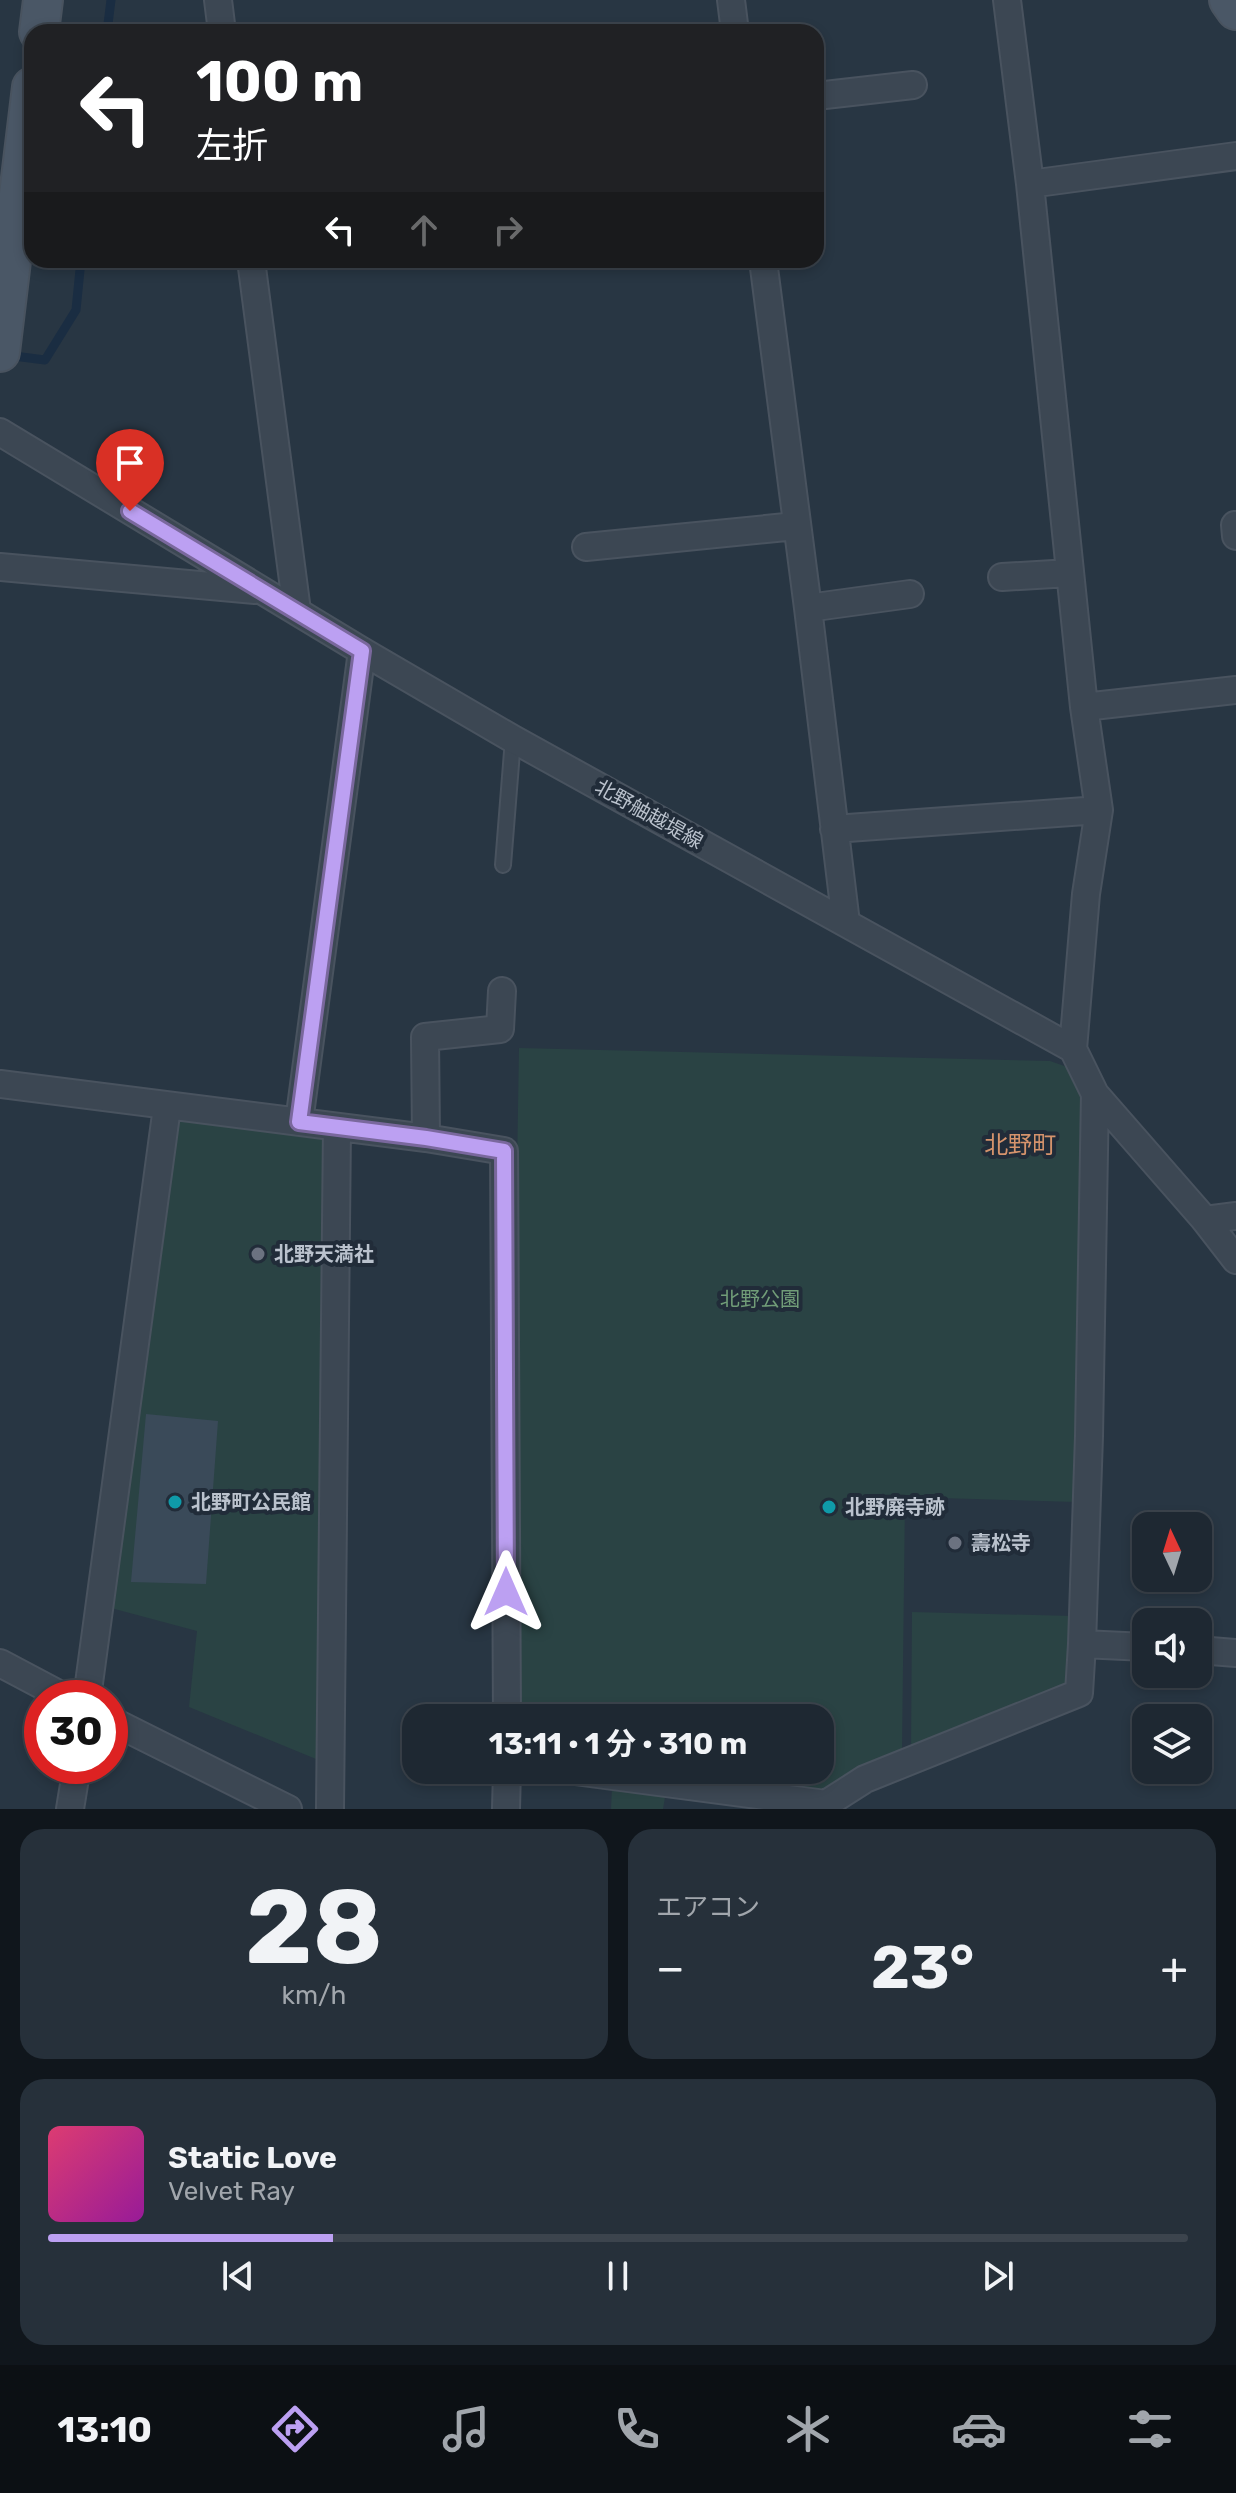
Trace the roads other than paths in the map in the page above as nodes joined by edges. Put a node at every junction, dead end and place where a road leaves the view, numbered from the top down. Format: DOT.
graph roads {
  1 [pos="43,0"];
  2 [pos="218,0"];
  3 [pos="731,0"];
  4 [pos="1007,0"];
  5 [pos="1229,0"];
  6 [pos="1236,10"];
  7 [pos="40,24"];
  8 [pos="221,24"];
  9 [pos="734,24"];
  10 [pos="913,85"];
  11 [pos="824,95"];
  12 [pos="24,153"];
  13 [pos="1236,156"];
  14 [pos="1030,184"];
  15 [pos="252,268"];
  16 [pos="764,268"];
  17 [pos="0,352"];
  18 [pos="0,432"];
  19 [pos="1235,525"];
  20 [pos="796,526"];
  21 [pos="1236,536"];
  22 [pos="586,547"];
  23 [pos="0,567"];
  24 [pos="1070,573"];
  25 [pos="1002,577"];
  26 [pos="260,590"];
  27 [pos="910,594"];
  28 [pos="808,608"];
  29 [pos="297,611"];
  30 [pos="362,651"];
  31 [pos="1236,690"];
  32 [pos="1084,707"];
  33 [pos="513,739"];
  34 [pos="1099,810"];
  35 [pos="834,829"];
  36 [pos="503,865"];
  37 [pos="846,923"];
  38 [pos="502,991"];
  39 [pos="1073,1049"];
  40 [pos="0,1084"];
  41 [pos="1095,1094"];
  42 [pos="167,1107"];
  43 [pos="299,1122"];
  44 [pos="337,1127"];
  45 [pos="426,1138"];
  46 [pos="1236,1216"];
  47 [pos="1205,1220"];
  48 [pos="1236,1260"];
  49 [pos="1082,1644"];
  50 [pos="1132,1646"];
  51 [pos="1212,1651"];
  52 [pos="1236,1653"];
  53 [pos="0,1663"];
  54 [pos="32,1680"];
  55 [pos="89,1680"];
  56 [pos="507,1704"];
  57 [pos="128,1730"];
  58 [pos="74,1784"];
  59 [pos="507,1784"];
  60 [pos="674,1784"];
  61 [pos="260,1802"];
  62 [pos="70,1809"];
  63 [pos="288,1809"];
  64 [pos="330,1809"];
  65 [pos="506,1809"];
  1 -- 7 [label="street"];
  2 -- 8 [label="street"];
  3 -- 9 [label="street"];
  4 -- 14 [label="street"];
  5 -- 6 [label="street"];
  10 -- 11 [label="street"];
  12 -- 17 [label="street"];
  13 -- 14 [label="street"];
  14 -- 24 [label="street"];
  15 -- 29 [label="street"];
  16 -- 20 [label="street"];
  18 -- 26 [label="street, 北野舳越堤線"];
  19 -- 21 [label="street"];
  20 -- 22 [label="street"];
  20 -- 28 [label="street"];
  23 -- 26 [label="street"];
  24 -- 25 [label="street"];
  24 -- 32 [label="street"];
  26 -- 29 [label="street, 北野舳越堤線"];
  27 -- 28 [label="street"];
  28 -- 35 [label="street"];
  29 -- 30 [label="street, 北野舳越堤線"];
  30 -- 33 [label="street, 北野舳越堤線"];
  30 -- 43 [label="street"];
  31 -- 32 [label="street"];
  32 -- 34 [label="street"];
  33 -- 36 [label="lane"];
  33 -- 37 [label="street, 北野舳越堤線"];
  34 -- 35 [label="street"];
  34 -- 39 [label="street"];
  35 -- 37 [label="street"];
  37 -- 39 [label="street, 北野舳越堤線"];
  38 -- 45 [label="street"];
  39 -- 41 [label="street"];
  40 -- 42 [label="street"];
  41 -- 47 [label="street"];
  41 -- 49 [label="street"];
  42 -- 43 [label="street"];
  42 -- 55 [label="street"];
  43 -- 44 [label="street"];
  44 -- 45 [label="street"];
  44 -- 64 [label="street"];
  45 -- 56 [label="street"];
  46 -- 47 [label="street"];
  47 -- 48 [label="street"];
  49 -- 50 [label="street"];
  49 -- 60 [label="street"];
  51 -- 52 [label="street"];
  53 -- 54 [label="street"];
  57 -- 61 [label="street"];
  58 -- 62 [label="street"];
  59 -- 65 [label="street"];
  61 -- 63 [label="street"];
}
